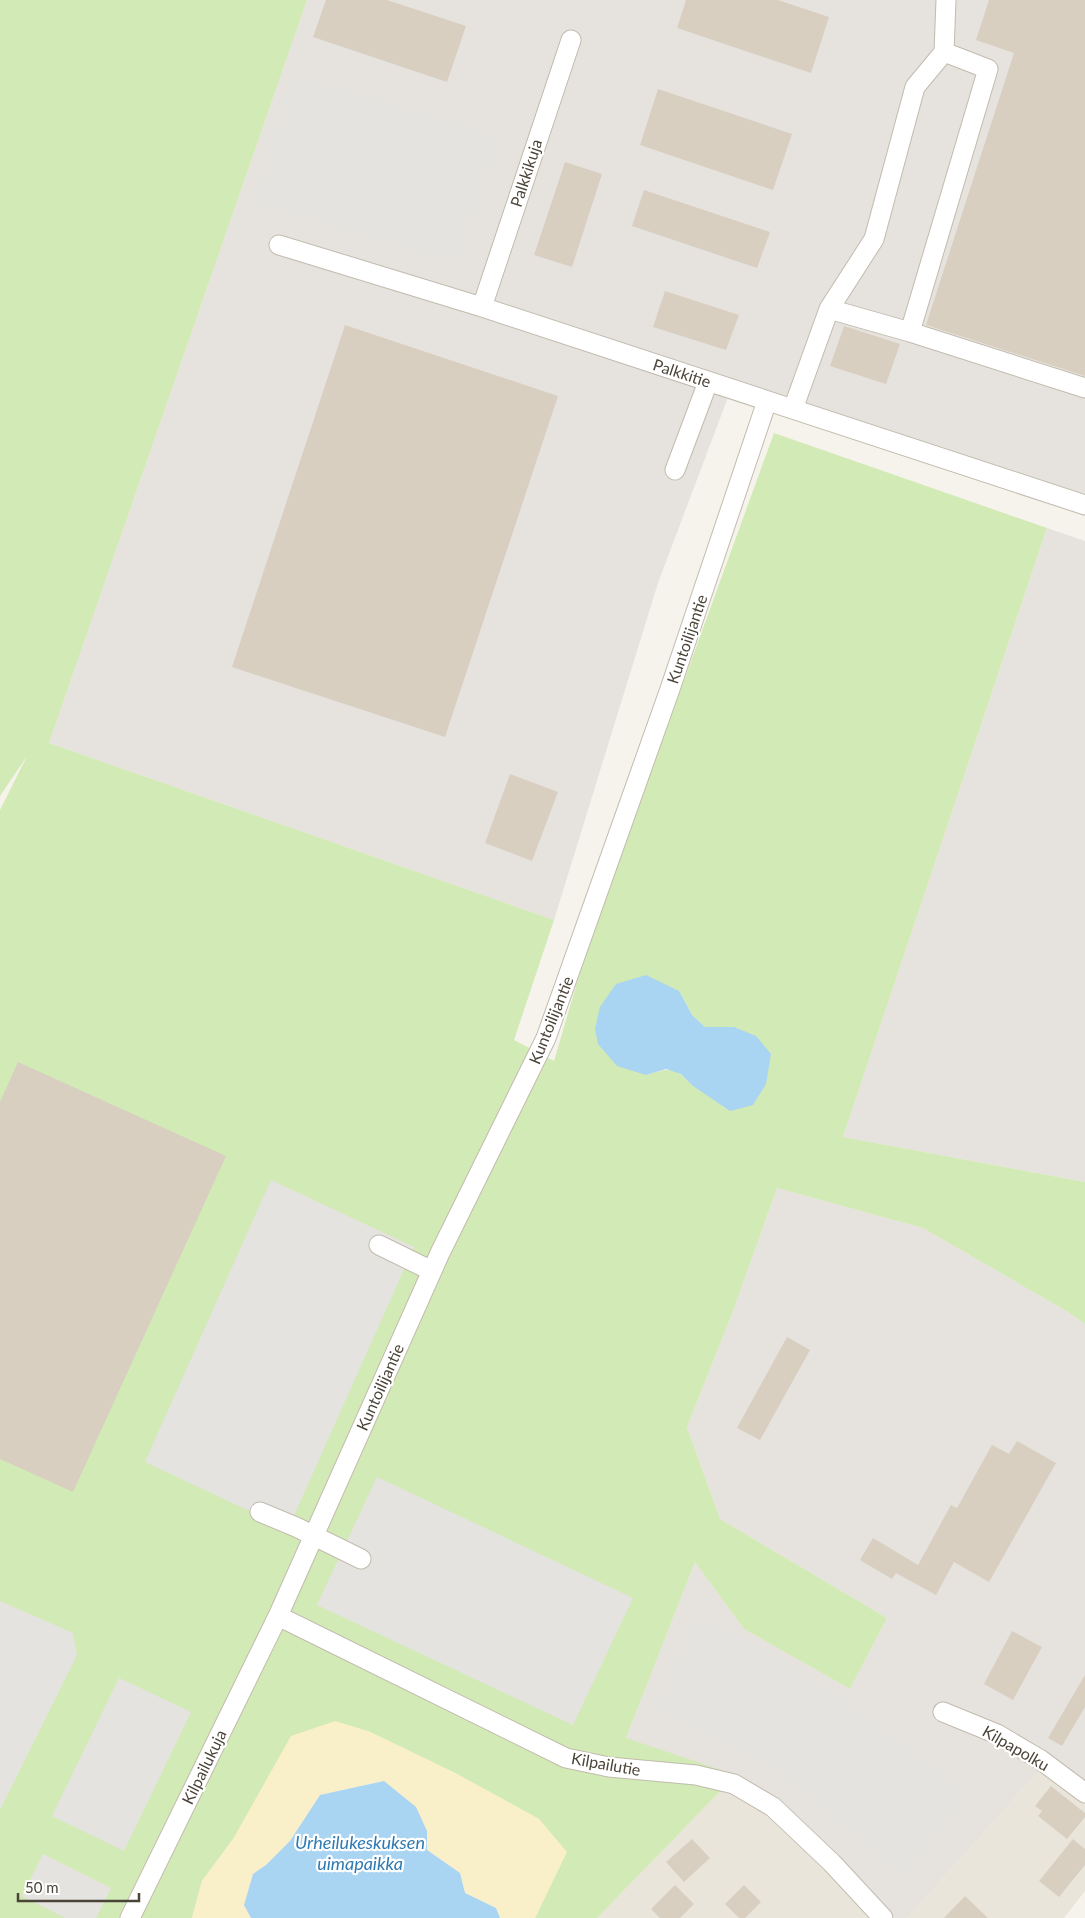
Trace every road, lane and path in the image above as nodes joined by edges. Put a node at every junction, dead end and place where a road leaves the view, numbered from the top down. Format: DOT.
graph roads {
  1 [pos="946,0"];
  2 [pos="570,40"];
  3 [pos="944,52"];
  4 [pos="279,245"];
  5 [pos="482,307"];
  6 [pos="829,309"];
  7 [pos="910,332"];
  8 [pos="708,382"];
  9 [pos="1085,388"];
  10 [pos="767,401"];
  11 [pos="793,409"];
  12 [pos="675,470"];
  13 [pos="1085,505"];
  14 [pos="379,1245"];
  15 [pos="432,1271"];
  16 [pos="260,1512"];
  17 [pos="314,1536"];
  18 [pos="361,1559"];
  19 [pos="278,1616"];
  20 [pos="943,1712"];
  21 [pos="1085,1793"];
  22 [pos="130,1918"];
  23 [pos="883,1918"];
  1 -- 3 [label="street"];
  2 -- 5 [label="street, Palkkikuja"];
  3 -- 6 [label="street"];
  3 -- 7 [label="street"];
  4 -- 5 [label="street, Palkkitie"];
  5 -- 8 [label="street, Palkkitie"];
  6 -- 7 [label="street"];
  6 -- 11 [label="street"];
  7 -- 9 [label="street"];
  8 -- 10 [label="street, Palkkitie"];
  8 -- 12 [label="street"];
  10 -- 11 [label="street, Palkkitie"];
  10 -- 15 [label="street, Kuntoilijantie"];
  11 -- 13 [label="street, Palkkitie"];
  14 -- 15 [label="street"];
  15 -- 17 [label="street, Kuntoilijantie"];
  16 -- 17 [label="street"];
  17 -- 18 [label="street"];
  17 -- 19 [label="street, Kuntoilijantie"];
  19 -- 22 [label="street, Kilpailukuja"];
  19 -- 23 [label="street, Kilpailutie"];
  20 -- 21 [label="street, Kilpapolku"];
}
